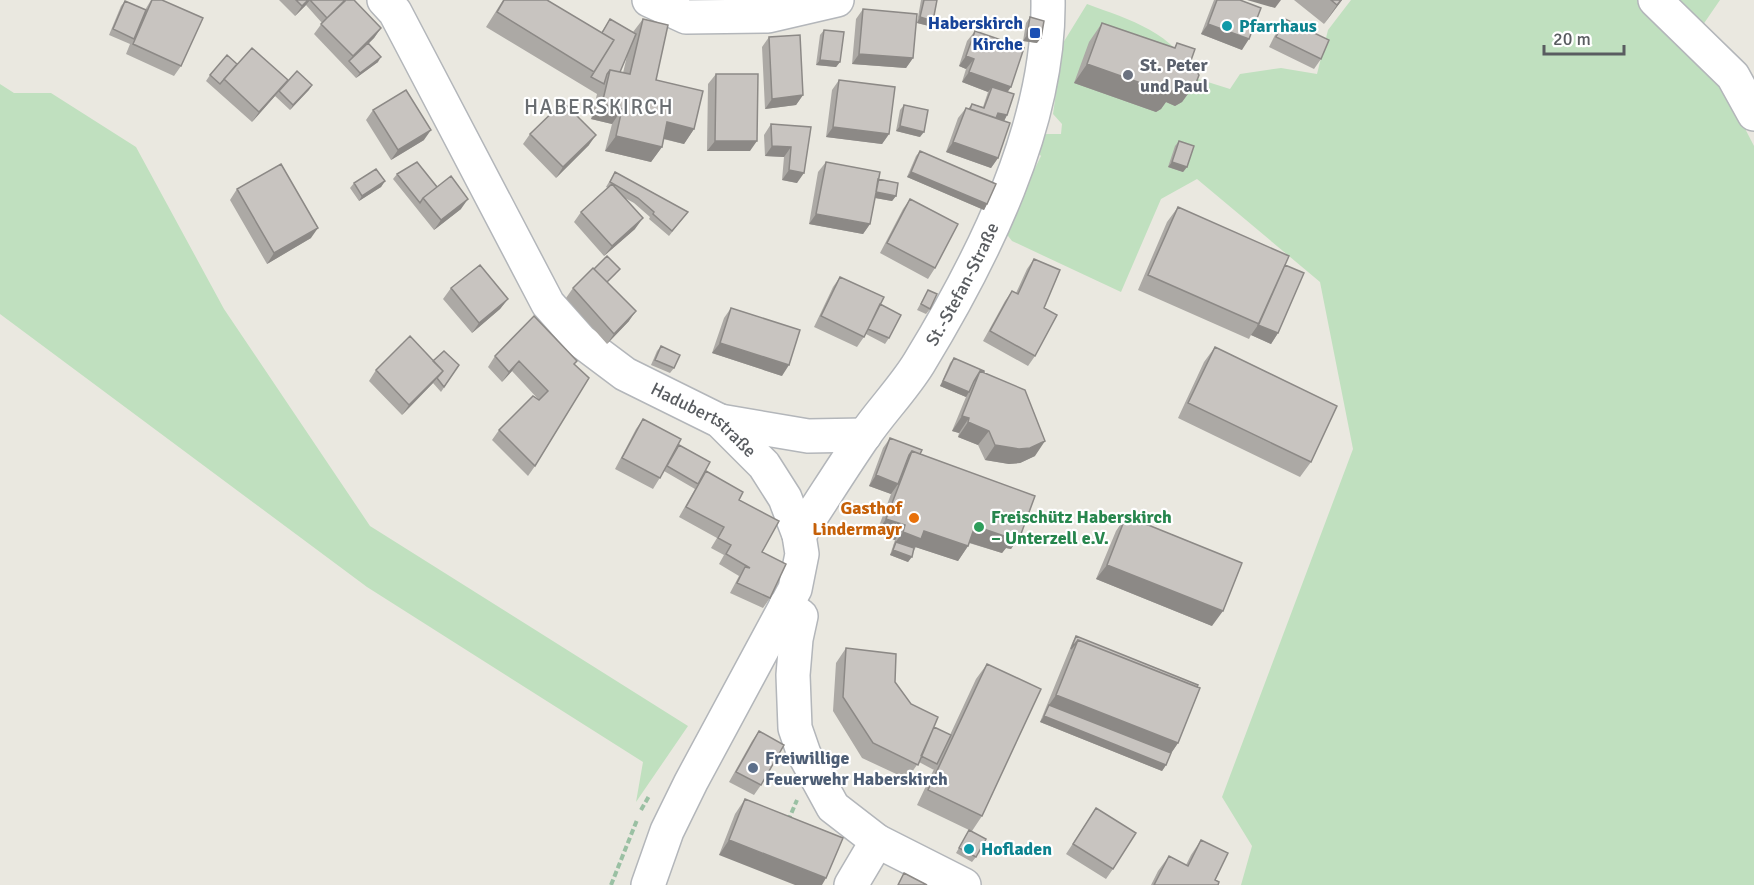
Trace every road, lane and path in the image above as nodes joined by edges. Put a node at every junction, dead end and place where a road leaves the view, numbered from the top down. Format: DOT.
graph roads {
  1 [pos="384,0"];
  2 [pos="649,0"];
  3 [pos="837,0"];
  4 [pos="1048,0"];
  5 [pos="1655,0"];
  6 [pos="1754,114"];
  7 [pos="720,421"];
  8 [pos="865,435"];
  9 [pos="799,535"];
  10 [pos="786,605"];
  11 [pos="877,841"];
  12 [pos="648,885"];
  13 [pos="851,885"];
  14 [pos="964,885"];
  1 -- 7 [label="street, Hadubertstraße"];
  2 -- 3 [label="street"];
  4 -- 8 [label="street, St.-Stefan-Straße"];
  5 -- 6 [label="street"];
  7 -- 8 [label="street"];
  7 -- 9 [label="street, Hadubertstraße"];
  8 -- 9 [label="street, St.-Stefan-Straße"];
  9 -- 10 [label="street, Hadubertstraße"];
  10 -- 11 [label="street"];
  10 -- 12 [label="street, Hadubertstraße"];
  11 -- 13 [label="street"];
  11 -- 14 [label="street"];
}
